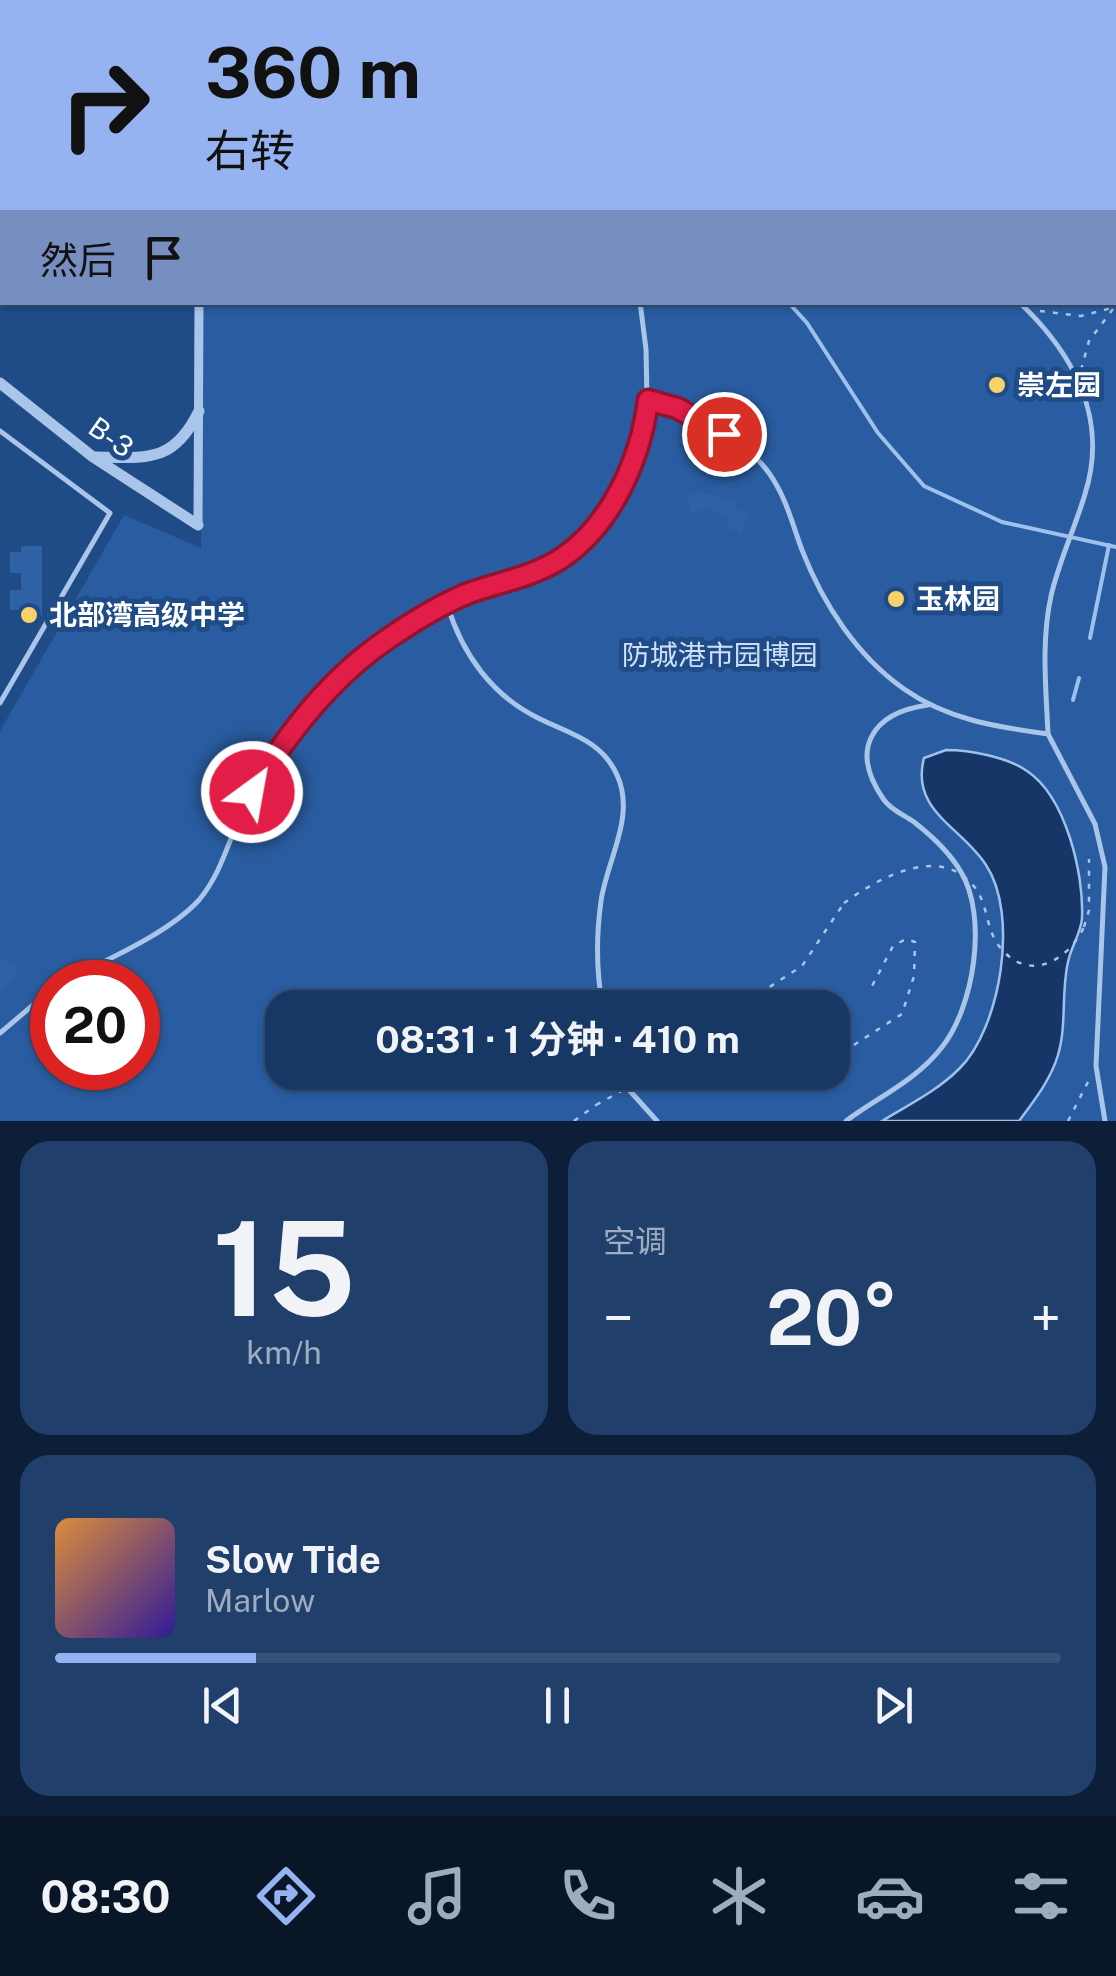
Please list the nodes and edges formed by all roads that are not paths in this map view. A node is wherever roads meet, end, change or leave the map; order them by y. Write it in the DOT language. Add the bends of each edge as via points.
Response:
graph roads {
  1 [pos="199,305"];
  2 [pos="640,305"];
  3 [pos="1022,305"];
  4 [pos="0,383"];
  5 [pos="648,400"];
  6 [pos="199,411"];
  7 [pos="0,444"];
  8 [pos="93,457"];
  9 [pos="198,525"];
  10 [pos="447,604"];
  11 [pos="0,704"];
  12 [pos="931,705"];
  13 [pos="1048,734"];
  14 [pos="103,960"];
  15 [pos="600,990"];
  16 [pos="30,1007"];
  17 [pos="0,1032"];
  18 [pos="629,1090"];
  19 [pos="657,1121"];
  20 [pos="846,1121"];
  21 [pos="1104,1121"];
  1 -- 6 [label="street"];
  2 -- 5 [label="lane"];
  3 -- 13 [label="lane" via="1080,381 1094,451 1051,596"];
  4 -- 8 [label="street, B-3"];
  5 -- 10 [label="lane" via="629,471 590,534 544,568"];
  5 -- 12 [label="lane" via="698,418 747,449 784,497 844,629 881,670"];
  6 -- 8 [label="street" via="169,451 146,458"];
  6 -- 9 [label="street"];
  7 -- 11 [label="lane" via="0,432 110,513"];
  8 -- 9 [label="street, B-3"];
  10 -- 14 [label="lane" via="386,640 306,713 252,792 199,900"];
  10 -- 15 [label="lane" via="464,648 496,689 537,718 584,737 619,779 622,827 606,874 598,933"];
  12 -- 13 [label="lane" via="978,723"];
  12 -- 20 [label="lane" via="903,709 878,724 867,746 869,777 887,805 942,847 962,874 973,904 971,978 944,1046"];
  13 -- 21 [label="lane" via="1095,824 1105,867 1096,1066"];
  16 -- 17 [label="lane"];
  18 -- 19 [label="lane"];
}
